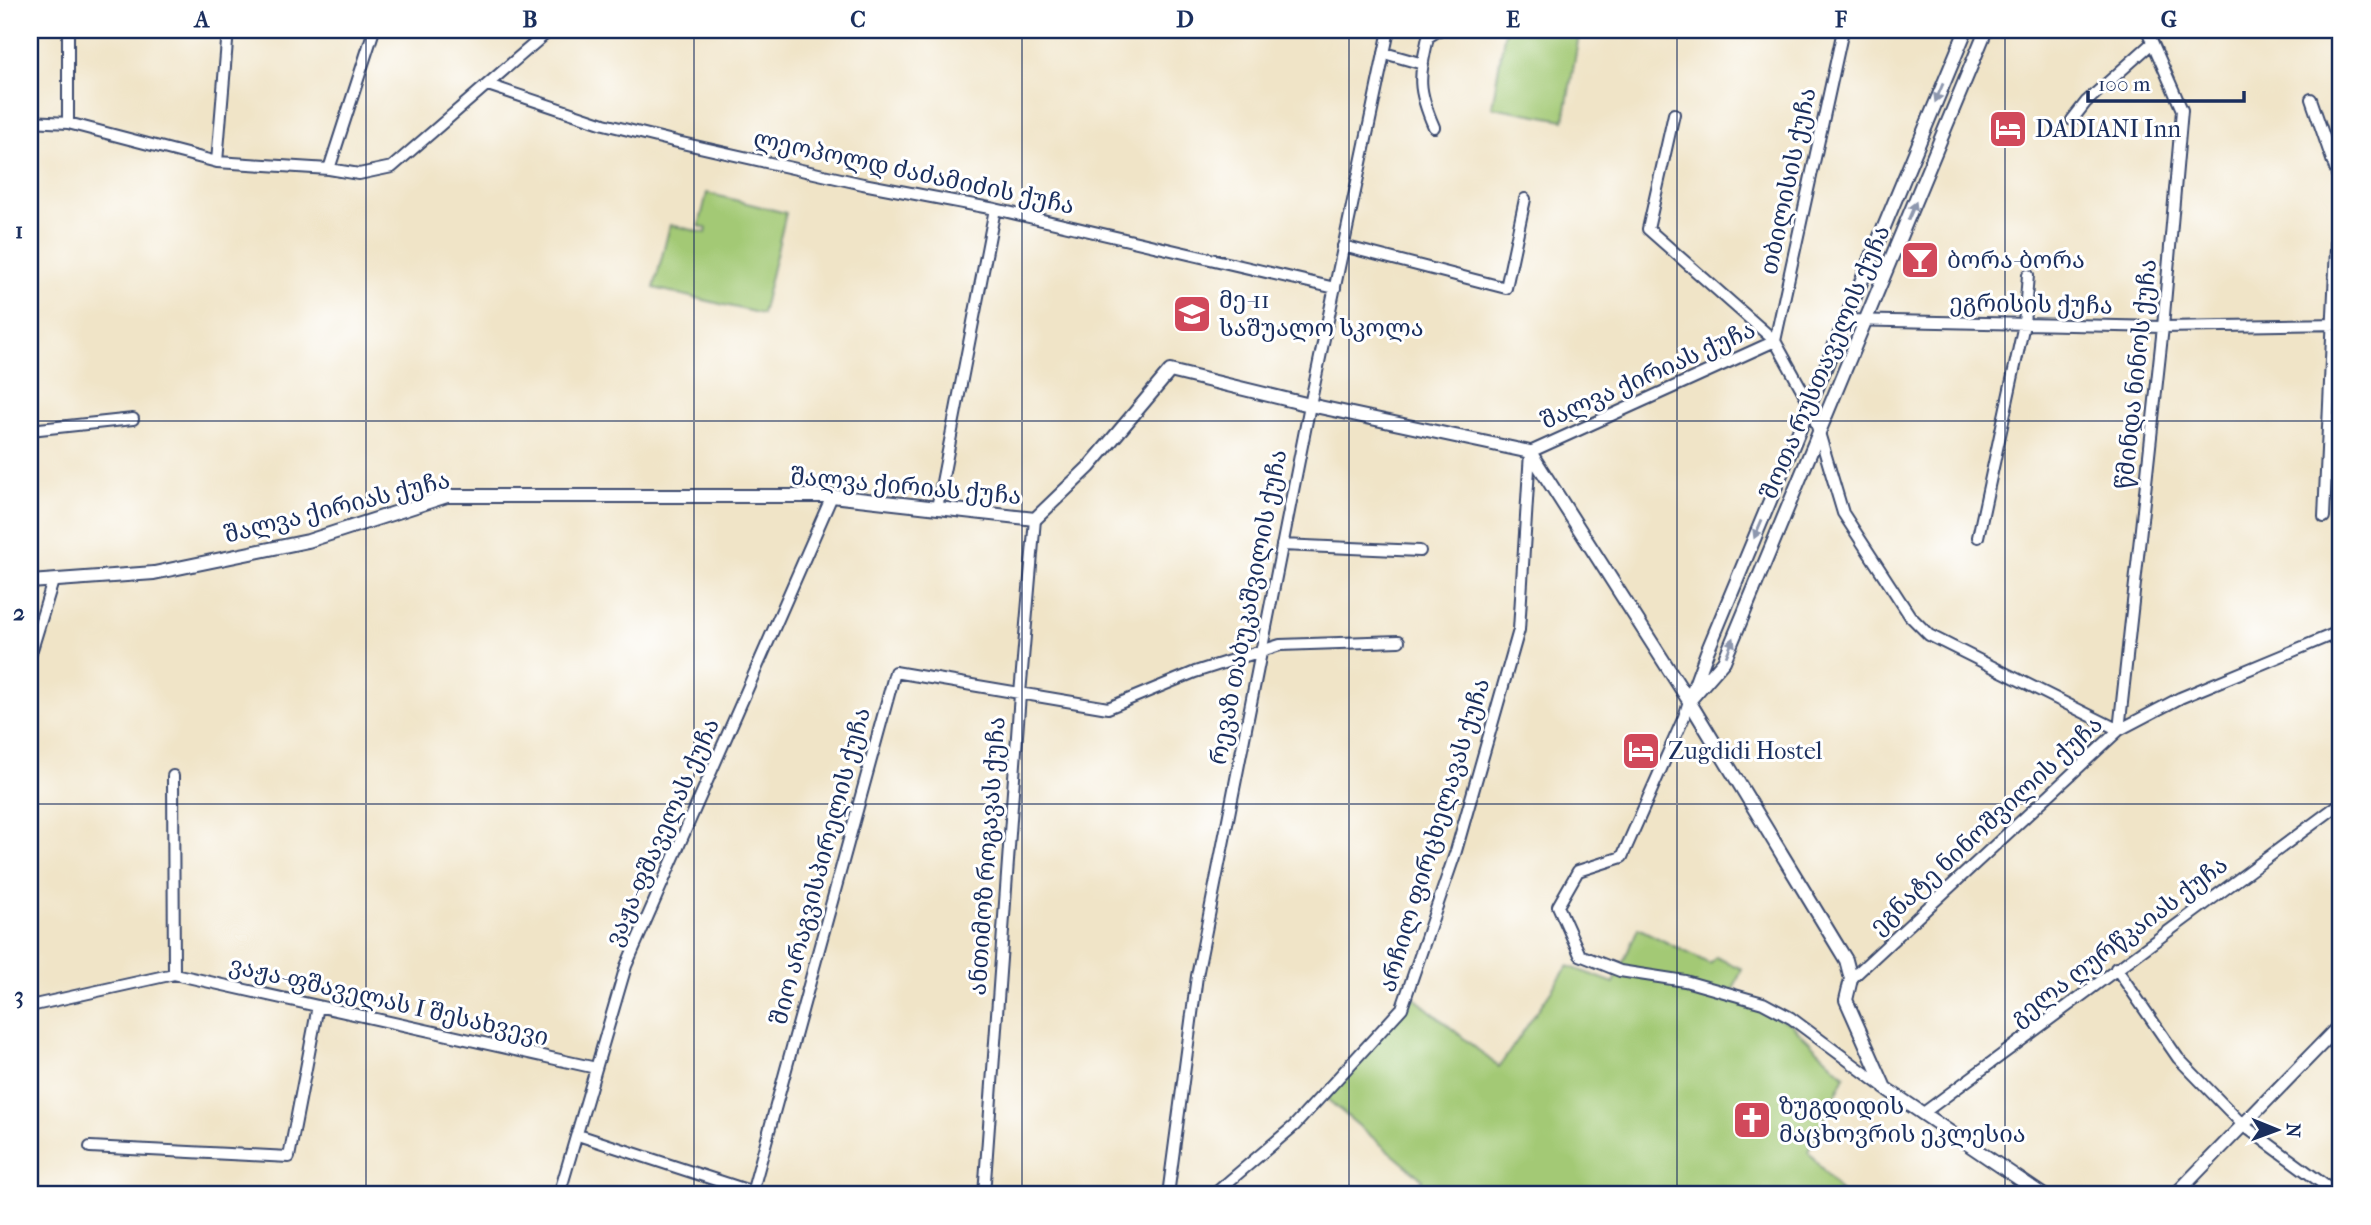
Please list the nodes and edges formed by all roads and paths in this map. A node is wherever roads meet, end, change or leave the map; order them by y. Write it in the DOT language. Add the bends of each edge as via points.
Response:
graph roads {
  1 [pos="68,30"];
  2 [pos="228,30"];
  3 [pos="374,30"];
  4 [pos="550,30"];
  5 [pos="1389,30"];
  6 [pos="1439,30"];
  7 [pos="1843,30"];
  8 [pos="1966,30"];
  9 [pos="1986,30"];
  10 [pos="2147,30"];
  11 [pos="2152,43"];
  12 [pos="1384,53"];
  13 [pos="1423,64"];
  14 [pos="488,85"];
  15 [pos="2311,99"];
  16 [pos="1674,114"];
  17 [pos="2073,120"];
  18 [pos="30,121"];
  19 [pos="68,123"];
  20 [pos="1434,127"];
  21 [pos="217,162"];
  22 [pos="329,169"];
  23 [pos="2340,194"];
  24 [pos="1525,199"];
  25 [pos="995,209"];
  26 [pos="1343,246"];
  27 [pos="2028,275"];
  28 [pos="1335,288"];
  29 [pos="1846,320"];
  30 [pos="1865,322"];
  31 [pos="2024,324"];
  32 [pos="2337,324"];
  33 [pos="2163,327"];
  34 [pos="1775,341"];
  35 [pos="1310,405"];
  36 [pos="1811,406"];
  37 [pos="133,419"];
  38 [pos="30,430"];
  39 [pos="1818,431"];
  40 [pos="1530,452"];
  41 [pos="832,495"];
  42 [pos="937,508"];
  43 [pos="2325,517"];
  44 [pos="1035,519"];
  45 [pos="1978,537"];
  46 [pos="1282,545"];
  47 [pos="1420,551"];
  48 [pos="30,582"];
  49 [pos="53,582"];
  50 [pos="2341,631"];
  51 [pos="1399,641"];
  52 [pos="1261,650"];
  53 [pos="30,656"];
  54 [pos="1020,694"];
  55 [pos="1689,701"];
  56 [pos="2119,730"];
  57 [pos="173,776"];
  58 [pos="2341,803"];
  59 [pos="2116,968"];
  60 [pos="174,974"];
  61 [pos="1851,979"];
  62 [pos="30,1006"];
  63 [pos="318,1006"];
  64 [pos="2341,1024"];
  65 [pos="596,1068"];
  66 [pos="1885,1088"];
  67 [pos="1922,1114"];
  68 [pos="2243,1125"];
  69 [pos="578,1135"];
  70 [pos="90,1147"];
  71 [pos="757,1194"];
  72 [pos="559,1195"];
  73 [pos="984,1195"];
  74 [pos="1168,1195"];
  75 [pos="1213,1195"];
  76 [pos="2043,1195"];
  77 [pos="2175,1195"];
  78 [pos="2338,1195"];
  1 -- 19 [label="street"];
  2 -- 21 [label="street"];
  3 -- 22 [label="street"];
  4 -- 14 [label="street"];
  5 -- 12 [label="street, რევაზ თაბუკაშვილის ქუჩა"];
  6 -- 13 [label="street" via="1428,37"];
  7 -- 34 [label="street, თბილისის ქუჩა"];
  8 -- 29 [label="street, შოთა რუსთაველის ქუჩა, one-way"];
  30 -- 9 [label="street, შოთა რუსთაველის ქუჩა, one-way"];
  10 -- 11 [label="street, წმინდა ნინოს ქუჩა"];
  11 -- 17 [label="street"];
  11 -- 33 [label="street, წმინდა ნინოს ქუჩა" via="2182,110"];
  12 -- 13 [label="street"];
  12 -- 26 [label="street, რევაზ თაბუკაშვილის ქუჩა"];
  13 -- 20 [label="street" via="1420,88"];
  14 -- 22 [label="street" via="392,167 359,174"];
  14 -- 25 [label="street, ლეოპოლდ ძაძამიძის ქუჩა" via="662,139"];
  15 -- 23 [label="street"];
  16 -- 34 [label="street" via="1648,229"];
  18 -- 19 [label="street"];
  19 -- 21 [label="street"];
  21 -- 22 [label="street"];
  23 -- 32 [label="street"];
  24 -- 26 [label="street" via="1506,288"];
  25 -- 28 [label="street, ლეოპოლდ ძაძამიძის ქუჩა"];
  25 -- 42 [label="street"];
  26 -- 28 [label="street, რევაზ თაბუკაშვილის ქუჩა"];
  27 -- 31 [label="street"];
  28 -- 35 [label="street, რევაზ თაბუკაშვილის ქუჩა"];
  29 -- 30 [label="street, ეგრისის ქუჩა"];
  29 -- 36 [label="street, შოთა რუსთაველის ქუჩა"];
  30 -- 31 [label="street, ეგრისის ქუჩა"];
  30 -- 39 [label="street, შოთა რუსთაველის ქუჩა"];
  31 -- 33 [label="street, ეგრისის ქუჩა"];
  31 -- 45 [label="street"];
  32 -- 33 [label="street, ეგრისის ქუჩა"];
  32 -- 43 [label="street"];
  33 -- 56 [label="street, წმინდა ნინოს ქუჩა"];
  34 -- 36 [label="street"];
  34 -- 40 [label="street, შალვა ქირიას ქუჩა"];
  35 -- 40 [label="street, შალვა ქირიას ქუჩა"];
  35 -- 44 [label="street, შალვა ქირიას ქუჩა" via="1170,371 1088,467"];
  35 -- 46 [label="street, რევაზ თაბუკაშვილის ქუჩა"];
  36 -- 39 [label="street"];
  36 -- 55 [label="street, შოთა რუსთაველის ქუჩა, one-way"];
  37 -- 38 [label="street"];
  55 -- 39 [label="street, შოთა რუსთაველის ქუჩა, one-way" via="1724,661"];
  39 -- 56 [label="street" via="1843,513 1876,567 1929,635"];
  40 -- 55 [label="street"];
  40 -- 75 [label="street, არჩილ ფირცხელავას ქუჩა" via="1519,631 1456,851 1402,1008 1294,1126"];
  41 -- 42 [label="street, შალვა ქირიას ქუჩა"];
  41 -- 49 [label="street, შალვა ქირიას ქუჩა" via="447,496 308,541 154,573"];
  41 -- 65 [label="street, ვაჟა-ფშაველას ქუჩა" via="626,966"];
  42 -- 44 [label="street, შალვა ქირიას ქუჩა"];
  44 -- 54 [label="street, ანთიმოზ როგავას ქუჩა"];
  46 -- 47 [label="street"];
  46 -- 52 [label="street, რევაზ თაბუკაშვილის ქუჩა"];
  48 -- 49 [label="street, შალვა ქირიას ქუჩა"];
  49 -- 53 [label="street"];
  50 -- 56 [label="street, ეგნატე ნინოშვილის ქუჩა" via="2180,698"];
  51 -- 52 [label="street" via="1280,645"];
  52 -- 54 [label="street" via="1108,708"];
  52 -- 74 [label="street, რევაზ თაბუკაშვილის ქუჩა" via="1197,976"];
  54 -- 71 [label="street, შიო არაგვისპირელის ქუჩა" via="895,672"];
  54 -- 73 [label="street, ანთიმოზ როგავას ქუჩა"];
  55 -- 61 [label="street" via="1835,942"];
  55 -- 66 [label="street, შოთა რუსთაველის ქუჩა" via="1622,856 1578,871 1558,906 1580,955 1620,971 1685,981 1763,1003 1791,1018"];
  56 -- 61 [label="street, ეგნატე ნინოშვილის ქუჩა"];
  57 -- 60 [label="street"];
  58 -- 59 [label="street, გელა ღურწკაიას ქუჩა"];
  59 -- 67 [label="street, გელა ღურწკაიას ქუჩა"];
  59 -- 68 [label="street" via="2178,1058"];
  60 -- 62 [label="street, ვაჟა-ფშაველას I შესახვევი"];
  60 -- 63 [label="street, ვაჟა-ფშაველას I შესახვევი"];
  61 -- 66 [label="street" via="1846,1000"];
  63 -- 65 [label="street, ვაჟა-ფშაველას I შესახვევი"];
  63 -- 70 [label="street" via="289,1157"];
  64 -- 68 [label="street"];
  65 -- 69 [label="street, ვაჟა-ფშაველას ქუჩა"];
  66 -- 67 [label="street"];
  67 -- 76 [label="street"];
  68 -- 77 [label="street"];
  68 -- 78 [label="street"];
  69 -- 71 [label="street"];
  69 -- 72 [label="street, ვაჟა-ფშაველას ქუჩა"];
}
